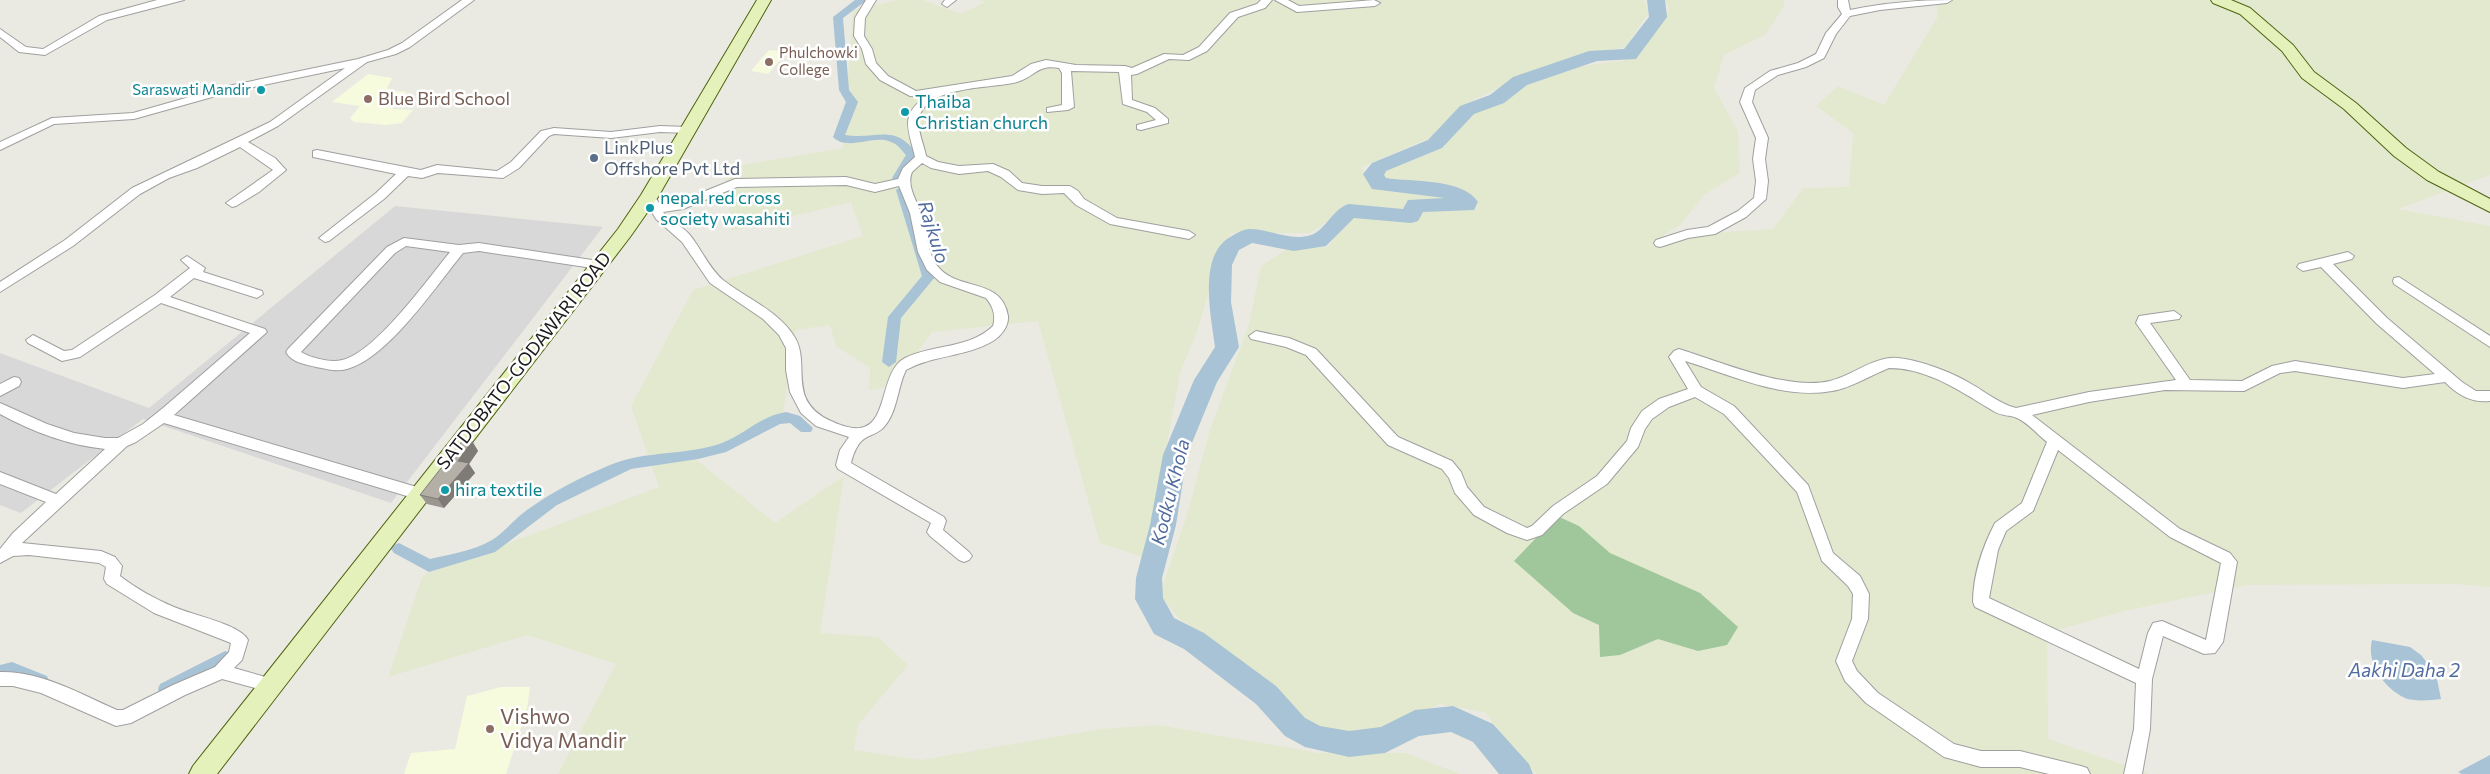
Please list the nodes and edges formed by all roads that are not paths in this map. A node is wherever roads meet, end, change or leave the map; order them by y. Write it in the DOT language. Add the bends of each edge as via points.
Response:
graph roads {
  1 [pos="179,0"];
  2 [pos="469,0"];
  3 [pos="764,0"];
  4 [pos="871,0"];
  5 [pos="1267,0"];
  6 [pos="1280,0"];
  7 [pos="1843,0"];
  8 [pos="1947,0"];
  9 [pos="2218,0"];
  10 [pos="1375,3"];
  11 [pos="1847,14"];
  12 [pos="0,32"];
  13 [pos="363,60"];
  14 [pos="1063,65"];
  15 [pos="1125,69"];
  16 [pos="934,93"];
  17 [pos="1051,110"];
  18 [pos="1141,127"];
  19 [pos="688,130"];
  20 [pos="240,142"];
  21 [pos="0,146"];
  22 [pos="318,154"];
  23 [pos="921,158"];
  24 [pos="405,172"];
  25 [pos="904,181"];
  26 [pos="652,202"];
  27 [pos="232,203"];
  28 [pos="2488,203"];
  29 [pos="1189,235"];
  30 [pos="325,238"];
  31 [pos="1660,243"];
  32 [pos="459,249"];
  33 [pos="2348,256"];
  34 [pos="187,260"];
  35 [pos="2323,261"];
  36 [pos="599,265"];
  37 [pos="2303,267"];
  38 [pos="193,274"];
  39 [pos="2399,281"];
  40 [pos="0,288"];
  41 [pos="257,294"];
  42 [pos="160,298"];
  43 [pos="2174,316"];
  44 [pos="1256,336"];
  45 [pos="33,340"];
  46 [pos="2490,342"];
  47 [pos="2448,377"];
  48 [pos="14,382"];
  49 [pos="2187,386"];
  50 [pos="0,391"];
  51 [pos="1696,391"];
  52 [pos="2490,396"];
  53 [pos="0,408"];
  54 [pos="2020,413"];
  55 [pos="162,417"];
  56 [pos="855,433"];
  57 [pos="2055,440"];
  58 [pos="121,443"];
  59 [pos="0,478"];
  60 [pos="420,494"];
  61 [pos="58,501"];
  62 [pos="5,554"];
  63 [pos="964,556"];
  64 [pos="221,672"];
  65 [pos="0,679"];
  66 [pos="2144,679"];
  67 [pos="270,685"];
  68 [pos="202,774"];
  69 [pos="2081,774"];
  70 [pos="2133,774"];
  1 -- 12 [label="street" via="103,18 45,52 23,50"];
  2 -- 13 [label="street" via="392,52"];
  3 -- 19 [label="street, SATDOBATO-GODAWARI ROAD"];
  4 -- 16 [label="street" via="860,18 859,36 871,64 884,78 914,94"];
  5 -- 15 [label="street" via="1261,6 1234,15 1203,49 1185,58 1168,56 1133,72"];
  6 -- 10 [label="street" via="1297,9"];
  7 -- 11 [label="street"];
  8 -- 11 [label="street"];
  9 -- 28 [label="street" via="2245,11 2288,48 2308,75 2350,106 2400,152 2433,176"];
  11 -- 31 [label="street" via="1830,32 1820,56 1774,73 1750,88 1746,102 1762,138 1758,160 1762,181 1760,199 1742,214 1711,231 1687,234"];
  13 -- 20 [label="street" via="274,124"];
  13 -- 21 [label="street" via="228,89 134,116 52,121"];
  14 -- 15 [label="street"];
  14 -- 16 [label="street" via="1040,64 1015,79"];
  14 -- 17 [label="street" via="1067,72 1068,106"];
  15 -- 18 [label="street" via="1126,102 1151,110 1164,121"];
  16 -- 23 [label="street" via="914,113 912,123"];
  19 -- 24 [label="street" via="660,129 611,135 554,130 545,133 515,165 498,174 437,169 422,174"];
  19 -- 26 [label="street, SATDOBATO-GODAWARI ROAD"];
  20 -- 27 [label="street" via="280,170"];
  20 -- 40 [label="street" via="136,191 69,243"];
  22 -- 24 [label="street"];
  23 -- 25 [label="street" via="906,172"];
  23 -- 29 [label="street" via="959,170 989,167 1005,174 1018,186 1066,189 1094,211 1114,221"];
  24 -- 30 [label="street" via="380,196"];
  25 -- 26 [label="street" via="875,188 846,181 735,182 679,206 667,208"];
  25 -- 56 [label="street" via="917,216 921,240 936,273 956,285 981,290 992,296 999,304 1002,321 997,331 974,345 935,352 900,367 879,425 864,433"];
  26 -- 36 [label="street, SATDOBATO-GODAWARI ROAD"];
  26 -- 56 [label="street" via="664,221 680,232 703,260 712,277 770,316 791,342 793,371 801,402 813,419 831,428"];
  32 -- 32 [label="street" via="404,242 391,250 293,352 298,358 330,365 347,364 361,356 382,340"];
  32 -- 36 [label="street" via="479,247"];
  33 -- 35 [label="street"];
  34 -- 38 [label="street" via="199,268"];
  35 -- 37 [label="street"];
  35 -- 47 [label="street" via="2382,321"];
  36 -- 60 [label="street, SATDOBATO-GODAWARI ROAD"];
  38 -- 41 [label="street"];
  38 -- 42 [label="street"];
  39 -- 46 [label="street"];
  42 -- 45 [label="street" via="75,354 62,356"];
  42 -- 55 [label="street" via="260,332"];
  43 -- 49 [label="street" via="2144,319 2143,323"];
  44 -- 51 [label="street" via="1311,352 1393,441 1447,465 1456,476 1460,489 1479,511 1527,534 1536,531 1558,510 1602,480 1633,443 1647,415 1664,403"];
  47 -- 49 [label="street" via="2403,383 2295,366 2277,368 2244,386"];
  47 -- 52 [label="street" via="2469,394"];
  48 -- 50 [label="street"];
  49 -- 54 [label="street" via="2165,385 2089,397"];
  51 -- 54 [label="street" via="1676,355 1779,385 1817,388 1833,386 1888,363 1899,363 1943,376 2002,410"];
  51 -- 69 [label="street" via="1729,410 1804,488 1827,557 1854,582 1861,594 1860,619 1844,662 1851,676 1872,698 1950,751 1981,759 2020,759"];
  53 -- 58 [label="street" via="20,419 88,442"];
  54 -- 57 [label="street"];
  55 -- 58 [label="street"];
  55 -- 60 [label="street"];
  56 -- 63 [label="street" via="857,438 847,450 843,465 939,521 935,532"];
  57 -- 66 [label="street" via="2028,507 2000,527 1990,550 1982,602"];
  57 -- 66 [label="street" via="2175,533 2225,557 2229,562 2215,642 2209,648 2204,647 2159,628"];
  58 -- 61 [label="street"];
  59 -- 61 [label="street"];
  60 -- 67 [label="street, SATDOBATO-GODAWARI ROAD"];
  61 -- 62 [label="street" via="18,537"];
  62 -- 64 [label="street" via="29,549 110,560 114,566 112,579 127,591 189,620 231,633 240,640 236,654"];
  64 -- 65 [label="street" via="125,718 116,718 28,680"];
  64 -- 67 [label="street"];
  66 -- 70 [label="street" via="2142,729"];
  67 -- 68 [label="street, SATDOBATO-GODAWARI ROAD"];
}
